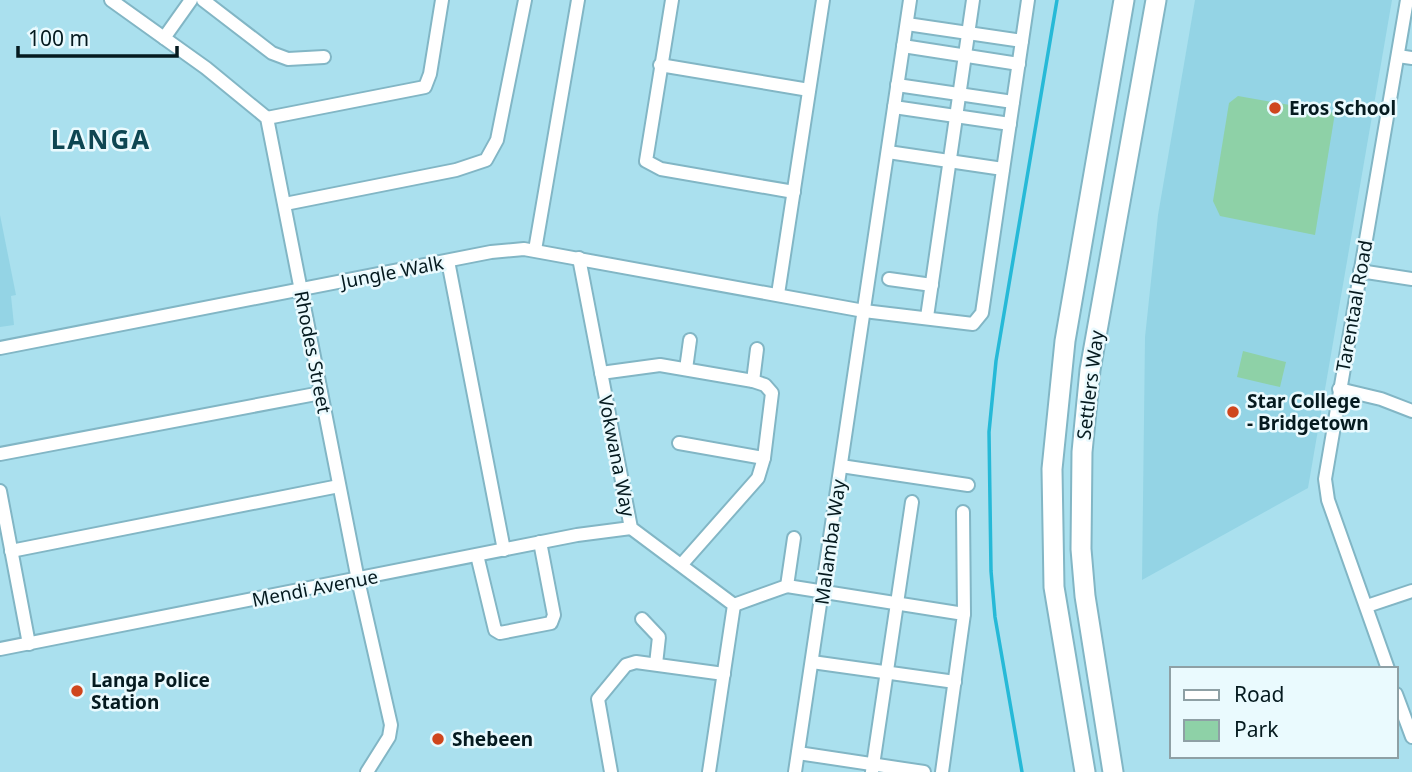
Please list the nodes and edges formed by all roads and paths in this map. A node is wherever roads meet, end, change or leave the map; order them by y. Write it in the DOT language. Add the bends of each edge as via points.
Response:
graph roads {
  1 [pos="111,0"];
  2 [pos="191,0"];
  3 [pos="203,0"];
  4 [pos="442,0"];
  5 [pos="525,0"];
  6 [pos="578,0"];
  7 [pos="672,0"];
  8 [pos="823,0"];
  9 [pos="910,0"];
  10 [pos="973,0"];
  11 [pos="1028,0"];
  12 [pos="1124,0"];
  13 [pos="1156,0"];
  14 [pos="1407,0"];
  15 [pos="907,24"];
  16 [pos="968,33"];
  17 [pos="164,38"];
  18 [pos="1022,41"];
  19 [pos="903,46"];
  20 [pos="965,56"];
  21 [pos="1398,56"];
  22 [pos="324,57"];
  23 [pos="1412,58"];
  24 [pos="1019,64"];
  25 [pos="660,65"];
  26 [pos="897,85"];
  27 [pos="808,90"];
  28 [pos="960,94"];
  29 [pos="1013,102"];
  30 [pos="894,107"];
  31 [pos="956,116"];
  32 [pos="267,118"];
  33 [pos="1010,124"];
  34 [pos="888,152"];
  35 [pos="950,161"];
  36 [pos="1003,169"];
  37 [pos="794,192"];
  38 [pos="285,204"];
  39 [pos="535,250"];
  40 [pos="579,258"];
  41 [pos="448,261"];
  42 [pos="1360,271"];
  43 [pos="889,279"];
  44 [pos="1412,279"];
  45 [pos="932,285"];
  46 [pos="301,290"];
  47 [pos="778,294"];
  48 [pos="864,312"];
  49 [pos="927,317"];
  50 [pos="690,340"];
  51 [pos="0,348"];
  52 [pos="757,349"];
  53 [pos="686,369"];
  54 [pos="601,373"];
  55 [pos="753,381"];
  56 [pos="1339,389"];
  57 [pos="321,393"];
  58 [pos="1412,398"];
  59 [pos="1406,408"];
  60 [pos="679,443"];
  61 [pos="0,454"];
  62 [pos="764,458"];
  63 [pos="841,466"];
  64 [pos="968,485"];
  65 [pos="339,486"];
  66 [pos="0,491"];
  67 [pos="912,502"];
  68 [pos="963,512"];
  69 [pos="631,528"];
  70 [pos="794,537"];
  71 [pos="540,542"];
  72 [pos="504,550"];
  73 [pos="11,551"];
  74 [pos="477,555"];
  75 [pos="682,564"];
  76 [pos="358,580"];
  77 [pos="787,586"];
  78 [pos="822,591"];
  79 [pos="1412,591"];
  80 [pos="897,604"];
  81 [pos="734,605"];
  82 [pos="1367,606"];
  83 [pos="964,614"];
  84 [pos="642,619"];
  85 [pos="29,644"];
  86 [pos="0,649"];
  87 [pos="812,662"];
  88 [pos="656,664"];
  89 [pos="1387,667"];
  90 [pos="887,673"];
  91 [pos="724,674"];
  92 [pos="955,682"];
  93 [pos="1398,699"];
  94 [pos="1412,737"];
  95 [pos="798,753"];
  96 [pos="843,766"];
  97 [pos="873,768"];
  98 [pos="367,772"];
  99 [pos="611,772"];
  100 [pos="709,772"];
  101 [pos="795,772"];
  102 [pos="924,772"];
  103 [pos="942,772"];
  104 [pos="1084,772"];
  105 [pos="1113,772"];
  1 -- 17 [label="street"];
  2 -- 17 [label="street"];
  3 -- 22 [label="street" via="272,53 296,59"];
  4 -- 32 [label="street" via="425,87"];
  5 -- 38 [label="street" via="496,140 486,160"];
  6 -- 39 [label="street"];
  7 -- 25 [label="street"];
  8 -- 27 [label="street"];
  9 -- 15 [label="street, Malamba Way"];
  10 -- 16 [label="street"];
  11 -- 18 [label="street"];
  12 -- 104 [label="highway, Settlers Way" via="1065,341 1052,469 1054,587"];
  13 -- 105 [label="highway, Settlers Way" via="1090,370 1082,452 1084,584"];
  14 -- 21 [label="street, Tarentaal Road"];
  15 -- 16 [label="street"];
  15 -- 19 [label="street, Malamba Way"];
  16 -- 18 [label="street"];
  16 -- 20 [label="street"];
  17 -- 32 [label="street"];
  18 -- 24 [label="street"];
  19 -- 20 [label="street"];
  19 -- 26 [label="street, Malamba Way"];
  20 -- 24 [label="street"];
  20 -- 28 [label="street"];
  21 -- 23 [label="street"];
  21 -- 42 [label="street, Tarentaal Road"];
  24 -- 29 [label="street"];
  25 -- 27 [label="street"];
  25 -- 37 [label="street" via="645,153 648,164"];
  26 -- 28 [label="street"];
  26 -- 30 [label="street, Malamba Way"];
  27 -- 37 [label="street"];
  28 -- 29 [label="street"];
  28 -- 31 [label="street"];
  29 -- 33 [label="street"];
  30 -- 31 [label="street"];
  30 -- 34 [label="street, Malamba Way"];
  31 -- 33 [label="street"];
  31 -- 35 [label="street"];
  32 -- 38 [label="street, Rhodes Street"];
  33 -- 36 [label="street"];
  34 -- 35 [label="street"];
  34 -- 48 [label="street, Malamba Way"];
  35 -- 36 [label="street"];
  35 -- 45 [label="street"];
  36 -- 49 [label="street, Jungle Walk" via="981,318 967,324"];
  37 -- 47 [label="street"];
  38 -- 46 [label="street, Rhodes Street"];
  39 -- 40 [label="street, Jungle Walk"];
  39 -- 41 [label="street, Jungle Walk"];
  40 -- 47 [label="street, Jungle Walk"];
  40 -- 54 [label="street, Vokwana Way"];
  41 -- 46 [label="street, Jungle Walk"];
  41 -- 72 [label="street"];
  42 -- 44 [label="street"];
  42 -- 56 [label="street, Tarentaal Road"];
  43 -- 45 [label="street"];
  45 -- 49 [label="street"];
  46 -- 51 [label="street, Jungle Walk"];
  46 -- 57 [label="street, Rhodes Street"];
  47 -- 48 [label="street, Jungle Walk"];
  48 -- 49 [label="street, Jungle Walk"];
  48 -- 63 [label="street, Malamba Way"];
  50 -- 53 [label="street"];
  52 -- 55 [label="street"];
  53 -- 54 [label="street" via="652,365"];
  53 -- 55 [label="street"];
  54 -- 69 [label="street, Vokwana Way"];
  55 -- 62 [label="street" via="772,393"];
  56 -- 59 [label="street"];
  56 -- 82 [label="street, Tarentaal Road" via="1326,491"];
  57 -- 61 [label="street"];
  57 -- 65 [label="street, Rhodes Street"];
  58 -- 59 [label="street"];
  60 -- 62 [label="street"];
  62 -- 75 [label="street" via="754,484"];
  63 -- 64 [label="street"];
  63 -- 78 [label="street, Malamba Way"];
  65 -- 73 [label="street"];
  65 -- 76 [label="street, Rhodes Street"];
  66 -- 73 [label="street"];
  67 -- 80 [label="street"];
  68 -- 83 [label="street"];
  69 -- 71 [label="street, Mendi Avenue"];
  69 -- 75 [label="street, Vokwana Way"];
  70 -- 77 [label="street"];
  71 -- 72 [label="street, Mendi Avenue"];
  71 -- 74 [label="street" via="554,615 551,623 542,626 495,630"];
  72 -- 74 [label="street, Mendi Avenue"];
  73 -- 85 [label="street"];
  74 -- 76 [label="street, Mendi Avenue"];
  75 -- 81 [label="street, Vokwana Way"];
  76 -- 85 [label="street, Mendi Avenue"];
  76 -- 98 [label="street, Rhodes Street" via="391,725 389,737"];
  77 -- 78 [label="street"];
  77 -- 81 [label="street"];
  78 -- 80 [label="street"];
  78 -- 87 [label="street, Malamba Way"];
  79 -- 82 [label="street"];
  80 -- 83 [label="street"];
  80 -- 90 [label="street"];
  81 -- 91 [label="street"];
  82 -- 89 [label="street, Tarentaal Road"];
  83 -- 92 [label="street"];
  84 -- 88 [label="street" via="659,637"];
  85 -- 86 [label="street, Mendi Avenue"];
  87 -- 90 [label="street"];
  87 -- 95 [label="street, Malamba Way"];
  88 -- 91 [label="street"];
  88 -- 99 [label="street" via="626,665 599,694"];
  90 -- 92 [label="street"];
  90 -- 97 [label="street"];
  91 -- 100 [label="street"];
  92 -- 103 [label="street"];
  93 -- 94 [label="street"];
  95 -- 96 [label="street"];
  95 -- 101 [label="street, Malamba Way"];
  96 -- 97 [label="street"];
  97 -- 102 [label="street"];
}
